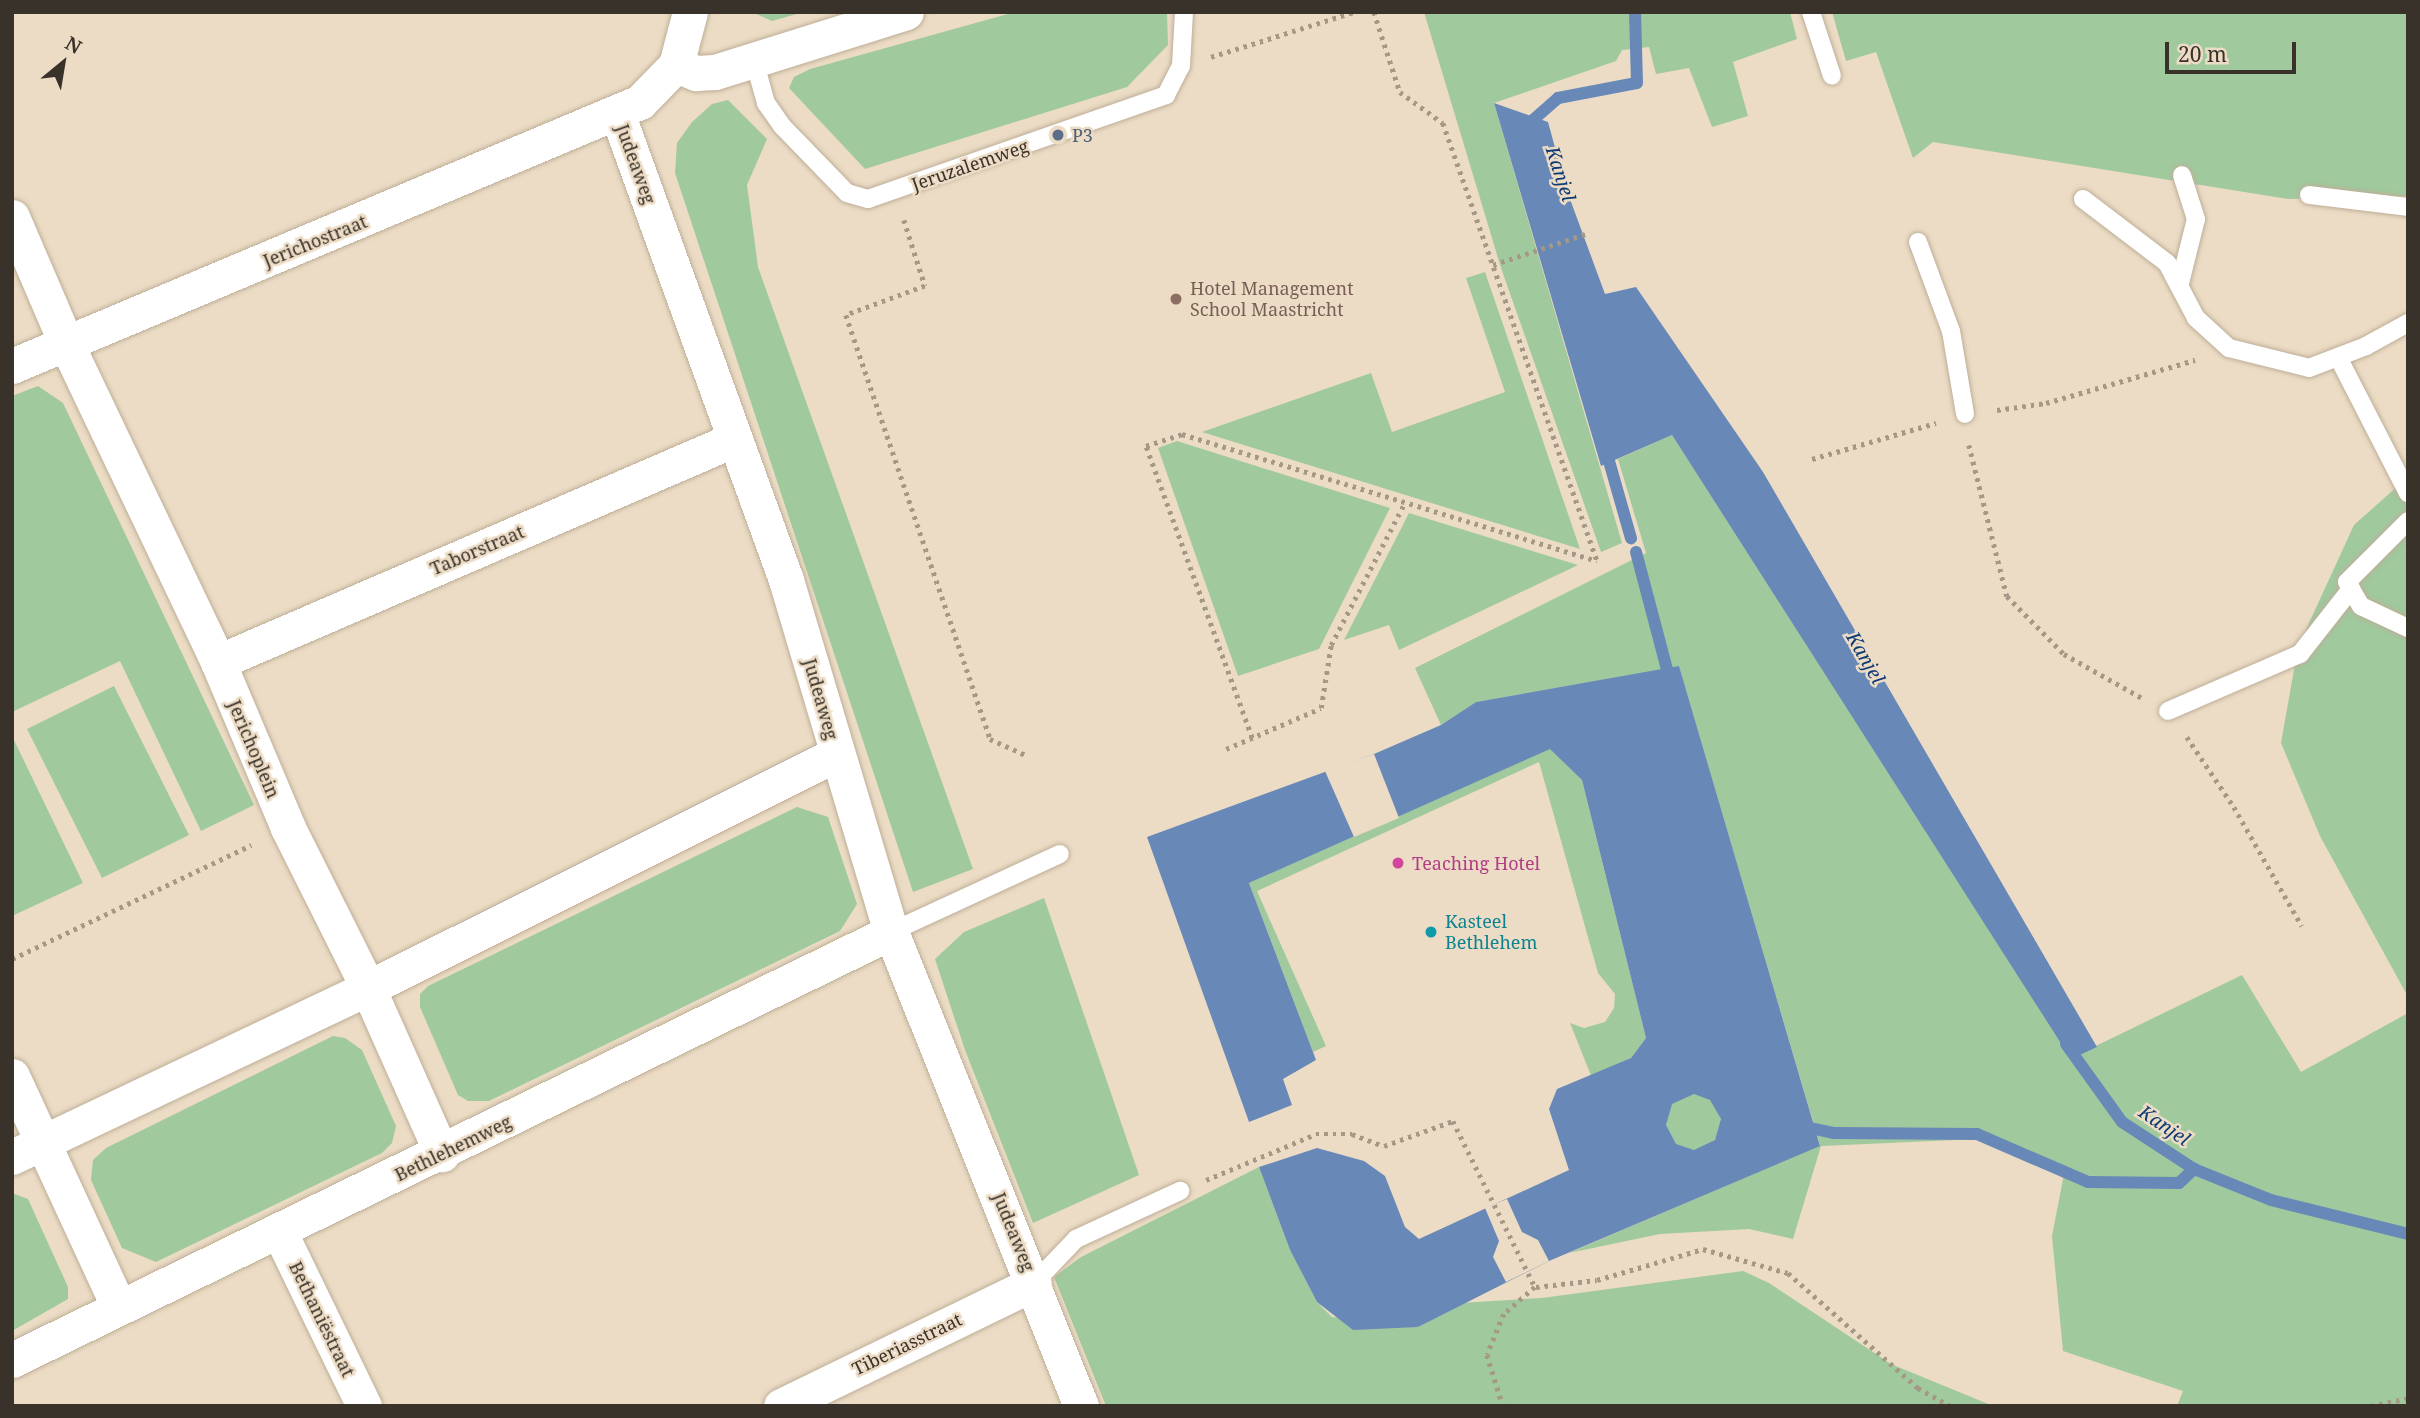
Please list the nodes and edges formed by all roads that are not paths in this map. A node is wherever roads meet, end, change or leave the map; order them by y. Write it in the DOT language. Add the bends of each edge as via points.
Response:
graph roads {
  1 [pos="690,12"];
  2 [pos="906,12"];
  3 [pos="1184,12"];
  4 [pos="1811,12"];
  5 [pos="754,60"];
  6 [pos="676,65"];
  7 [pos="1832,76"];
  8 [pos="617,113"];
  9 [pos="2182,175"];
  10 [pos="2309,195"];
  11 [pos="2083,199"];
  12 [pos="2408,207"];
  13 [pos="12,217"];
  14 [pos="1918,242"];
  15 [pos="2180,284"];
  16 [pos="2408,323"];
  17 [pos="66,343"];
  18 [pos="2338,357"];
  19 [pos="12,366"];
  20 [pos="1965,414"];
  21 [pos="735,439"];
  22 [pos="2408,493"];
  23 [pos="2408,521"];
  24 [pos="2351,589"];
  25 [pos="2408,628"];
  26 [pos="218,662"];
  27 [pos="2168,711"];
  28 [pos="837,754"];
  29 [pos="1060,854"];
  30 [pos="891,932"];
  31 [pos="368,988"];
  32 [pos="12,1076"];
  33 [pos="43,1143"];
  34 [pos="442,1154"];
  35 [pos="12,1157"];
  36 [pos="1180,1191"];
  37 [pos="280,1233"];
  38 [pos="1034,1283"];
  39 [pos="119,1308"];
  40 [pos="12,1360"];
  41 [pos="365,1406"];
  42 [pos="781,1406"];
  43 [pos="1081,1406"];
  1 -- 6 [label="street, Judeaweg"];
  2 -- 5 [label="street"];
  3 -- 5 [label="lane, Jeruzalemweg" via="1181,66 1174,86 1156,101 867,199 847,194 777,119 766,103"];
  4 -- 7 [label="lane"];
  5 -- 6 [label="street" via="696,73"];
  6 -- 8 [label="street, Judeaweg" via="660,86"];
  8 -- 17 [label="street, Jerichostraat"];
  8 -- 21 [label="street, Judeaweg"];
  9 -- 15 [label="lane" via="2196,219 2191,255"];
  10 -- 12 [label="lane"];
  11 -- 15 [label="lane" via="2167,263"];
  13 -- 17 [label="street, Jerichoplein"];
  14 -- 20 [label="lane" via="1951,331"];
  15 -- 18 [label="lane" via="2196,318 2229,348 2309,368"];
  16 -- 18 [label="lane"];
  17 -- 19 [label="street, Jerichostraat"];
  17 -- 26 [label="street, Jerichoplein"];
  18 -- 22 [label="lane"];
  21 -- 26 [label="street, Taborstraat"];
  21 -- 28 [label="street, Judeaweg" via="786,580"];
  23 -- 24 [label="lane" via="2347,582"];
  24 -- 25 [label="lane" via="2361,606"];
  24 -- 27 [label="lane" via="2300,654"];
  26 -- 31 [label="street, Jerichoplein" via="288,828"];
  28 -- 30 [label="street, Judeaweg"];
  28 -- 31 [label="street"];
  29 -- 30 [label="lane"];
  30 -- 34 [label="street, Bethlehemweg"];
  30 -- 38 [label="street, Judeaweg"];
  31 -- 33 [label="street"];
  31 -- 34 [label="street, Jerichoplein"];
  32 -- 33 [label="street"];
  33 -- 35 [label="street"];
  33 -- 39 [label="street"];
  34 -- 37 [label="street, Bethlehemweg"];
  36 -- 38 [label="lane" via="1076,1239"];
  37 -- 39 [label="street, Bethlehemweg"];
  37 -- 41 [label="street, Bethaniëstraat"];
  38 -- 42 [label="street, Tiberiasstraat"];
  38 -- 43 [label="street, Judeaweg"];
  39 -- 40 [label="street, Bethlehemweg"];
}
